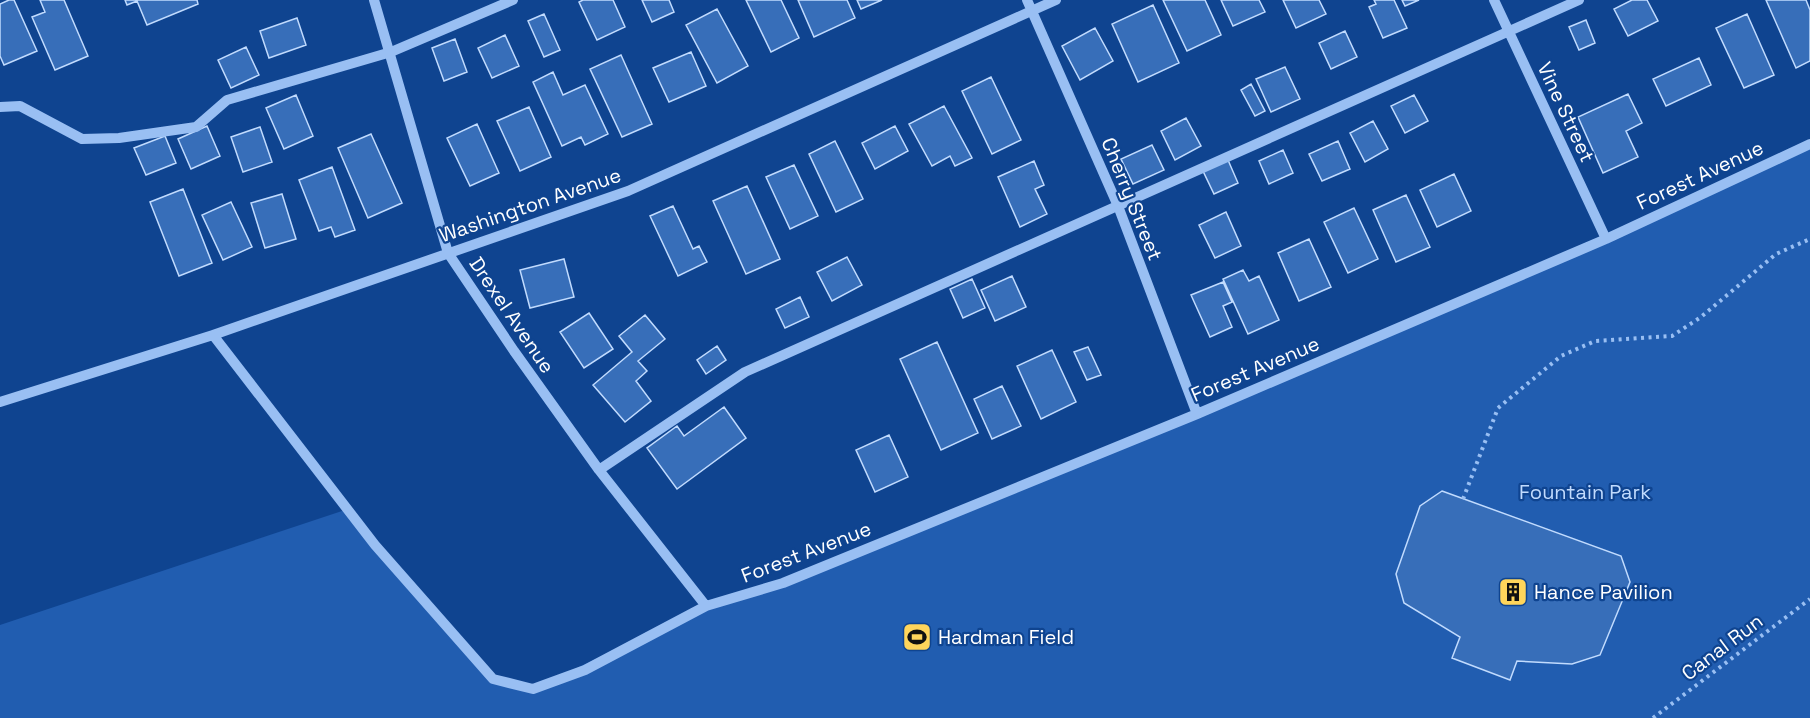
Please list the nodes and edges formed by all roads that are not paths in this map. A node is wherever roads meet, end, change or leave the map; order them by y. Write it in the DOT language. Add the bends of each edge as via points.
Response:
graph roads {
  1 [pos="374,0"];
  2 [pos="513,0"];
  3 [pos="1056,0"];
  4 [pos="1494,0"];
  5 [pos="1579,0"];
  6 [pos="1029,5"];
  7 [pos="1509,32"];
  8 [pos="391,52"];
  9 [pos="0,107"];
  10 [pos="1810,144"];
  11 [pos="1118,206"];
  12 [pos="1606,239"];
  13 [pos="448,253"];
  14 [pos="213,335"];
  15 [pos="0,402"];
  16 [pos="1197,414"];
  17 [pos="599,470"];
  18 [pos="706,606"];
  1 -- 8 [label="street, Drexel Avenue"];
  2 -- 8 [label="street"];
  3 -- 6 [label="street, Washington Avenue"];
  4 -- 7 [label="street, Vine Street"];
  5 -- 7 [label="street"];
  6 -- 11 [label="street, Cherry Street"];
  6 -- 13 [label="street, Washington Avenue" via="628,191"];
  7 -- 11 [label="street"];
  7 -- 12 [label="street, Vine Street"];
  8 -- 9 [label="street" via="227,100 196,127 119,138 82,140 20,106"];
  8 -- 13 [label="street, Drexel Avenue"];
  10 -- 12 [label="street, Forest Avenue"];
  11 -- 16 [label="street, Cherry Street"];
  11 -- 17 [label="street" via="745,372"];
  12 -- 16 [label="street, Forest Avenue"];
  13 -- 14 [label="street, Washington Avenue"];
  13 -- 17 [label="street, Drexel Avenue"];
  14 -- 15 [label="street, Washington Avenue"];
  14 -- 18 [label="street, Forest Avenue" via="375,545 494,679 533,689 585,670"];
  16 -- 18 [label="street, Forest Avenue" via="783,583"];
  17 -- 18 [label="street, Drexel Avenue"];
}
